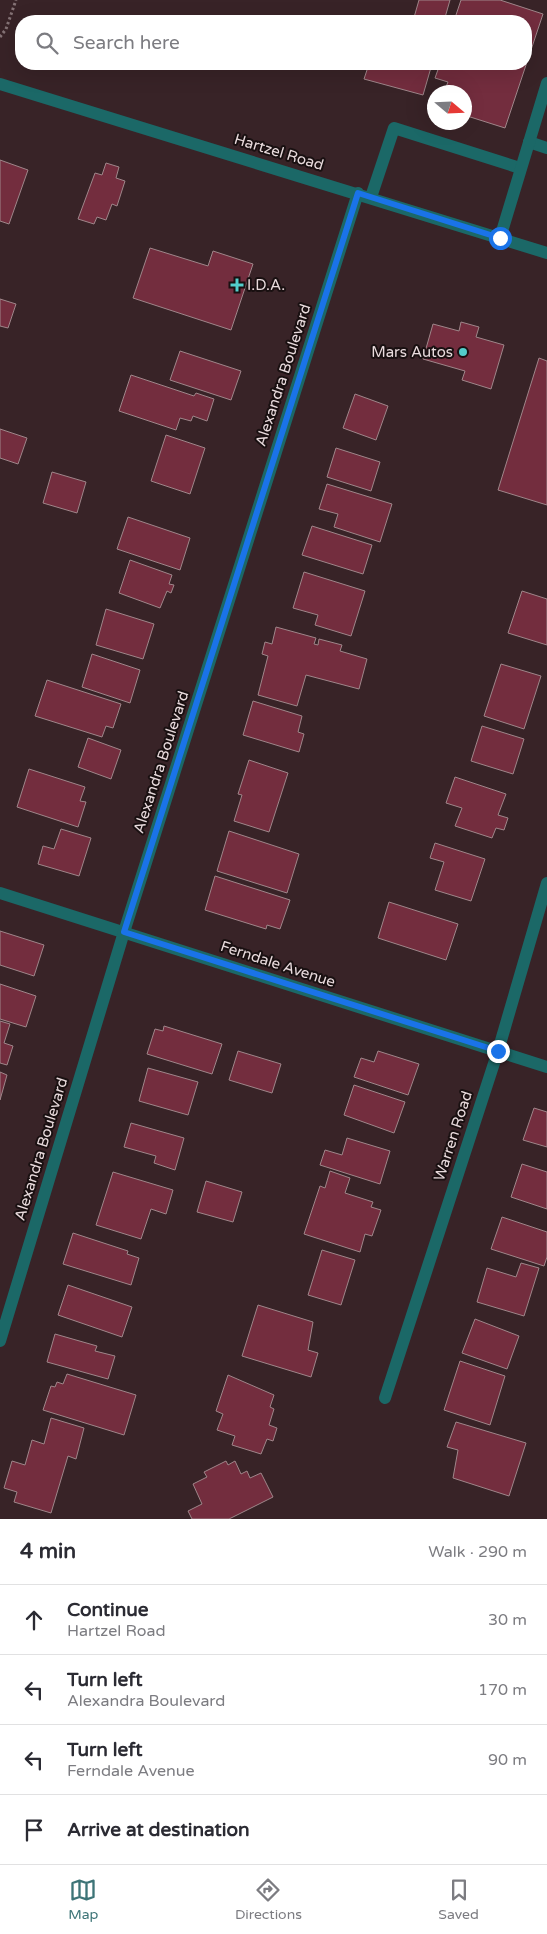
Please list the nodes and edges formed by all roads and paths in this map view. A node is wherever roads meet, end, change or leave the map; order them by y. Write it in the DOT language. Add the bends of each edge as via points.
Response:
graph roads {
  1 [pos="16,0"];
  2 [pos="0,37"];
  3 [pos="547,83"];
  4 [pos="0,84"];
  5 [pos="529,142"];
  6 [pos="547,148"];
  7 [pos="520,168"];
  8 [pos="364,195"];
  9 [pos="500,238"];
  10 [pos="547,253"];
  11 [pos="547,883"];
  12 [pos="0,893"];
  13 [pos="124,932"];
  14 [pos="498,1051"];
  15 [pos="547,1066"];
  16 [pos="0,1341"];
  17 [pos="384,1398"];
  1 -- 2 [label="path"];
  3 -- 5 [label="street"];
  4 -- 8 [label="street, Hartzel Road"];
  5 -- 6 [label="street"];
  5 -- 7 [label="street"];
  7 -- 8 [label="street, Alexandra Boulevard" via="394,128"];
  7 -- 9 [label="street"];
  8 -- 9 [label="street, Hartzel Road"];
  8 -- 13 [label="street, Alexandra Boulevard"];
  9 -- 10 [label="street, Hartzel Road"];
  11 -- 14 [label="street, Warren Road"];
  12 -- 13 [label="street, Ferndale Avenue"];
  13 -- 14 [label="street, Ferndale Avenue"];
  13 -- 16 [label="street, Alexandra Boulevard"];
  14 -- 15 [label="street, Ferndale Avenue"];
  14 -- 17 [label="street, Warren Road"];
}
